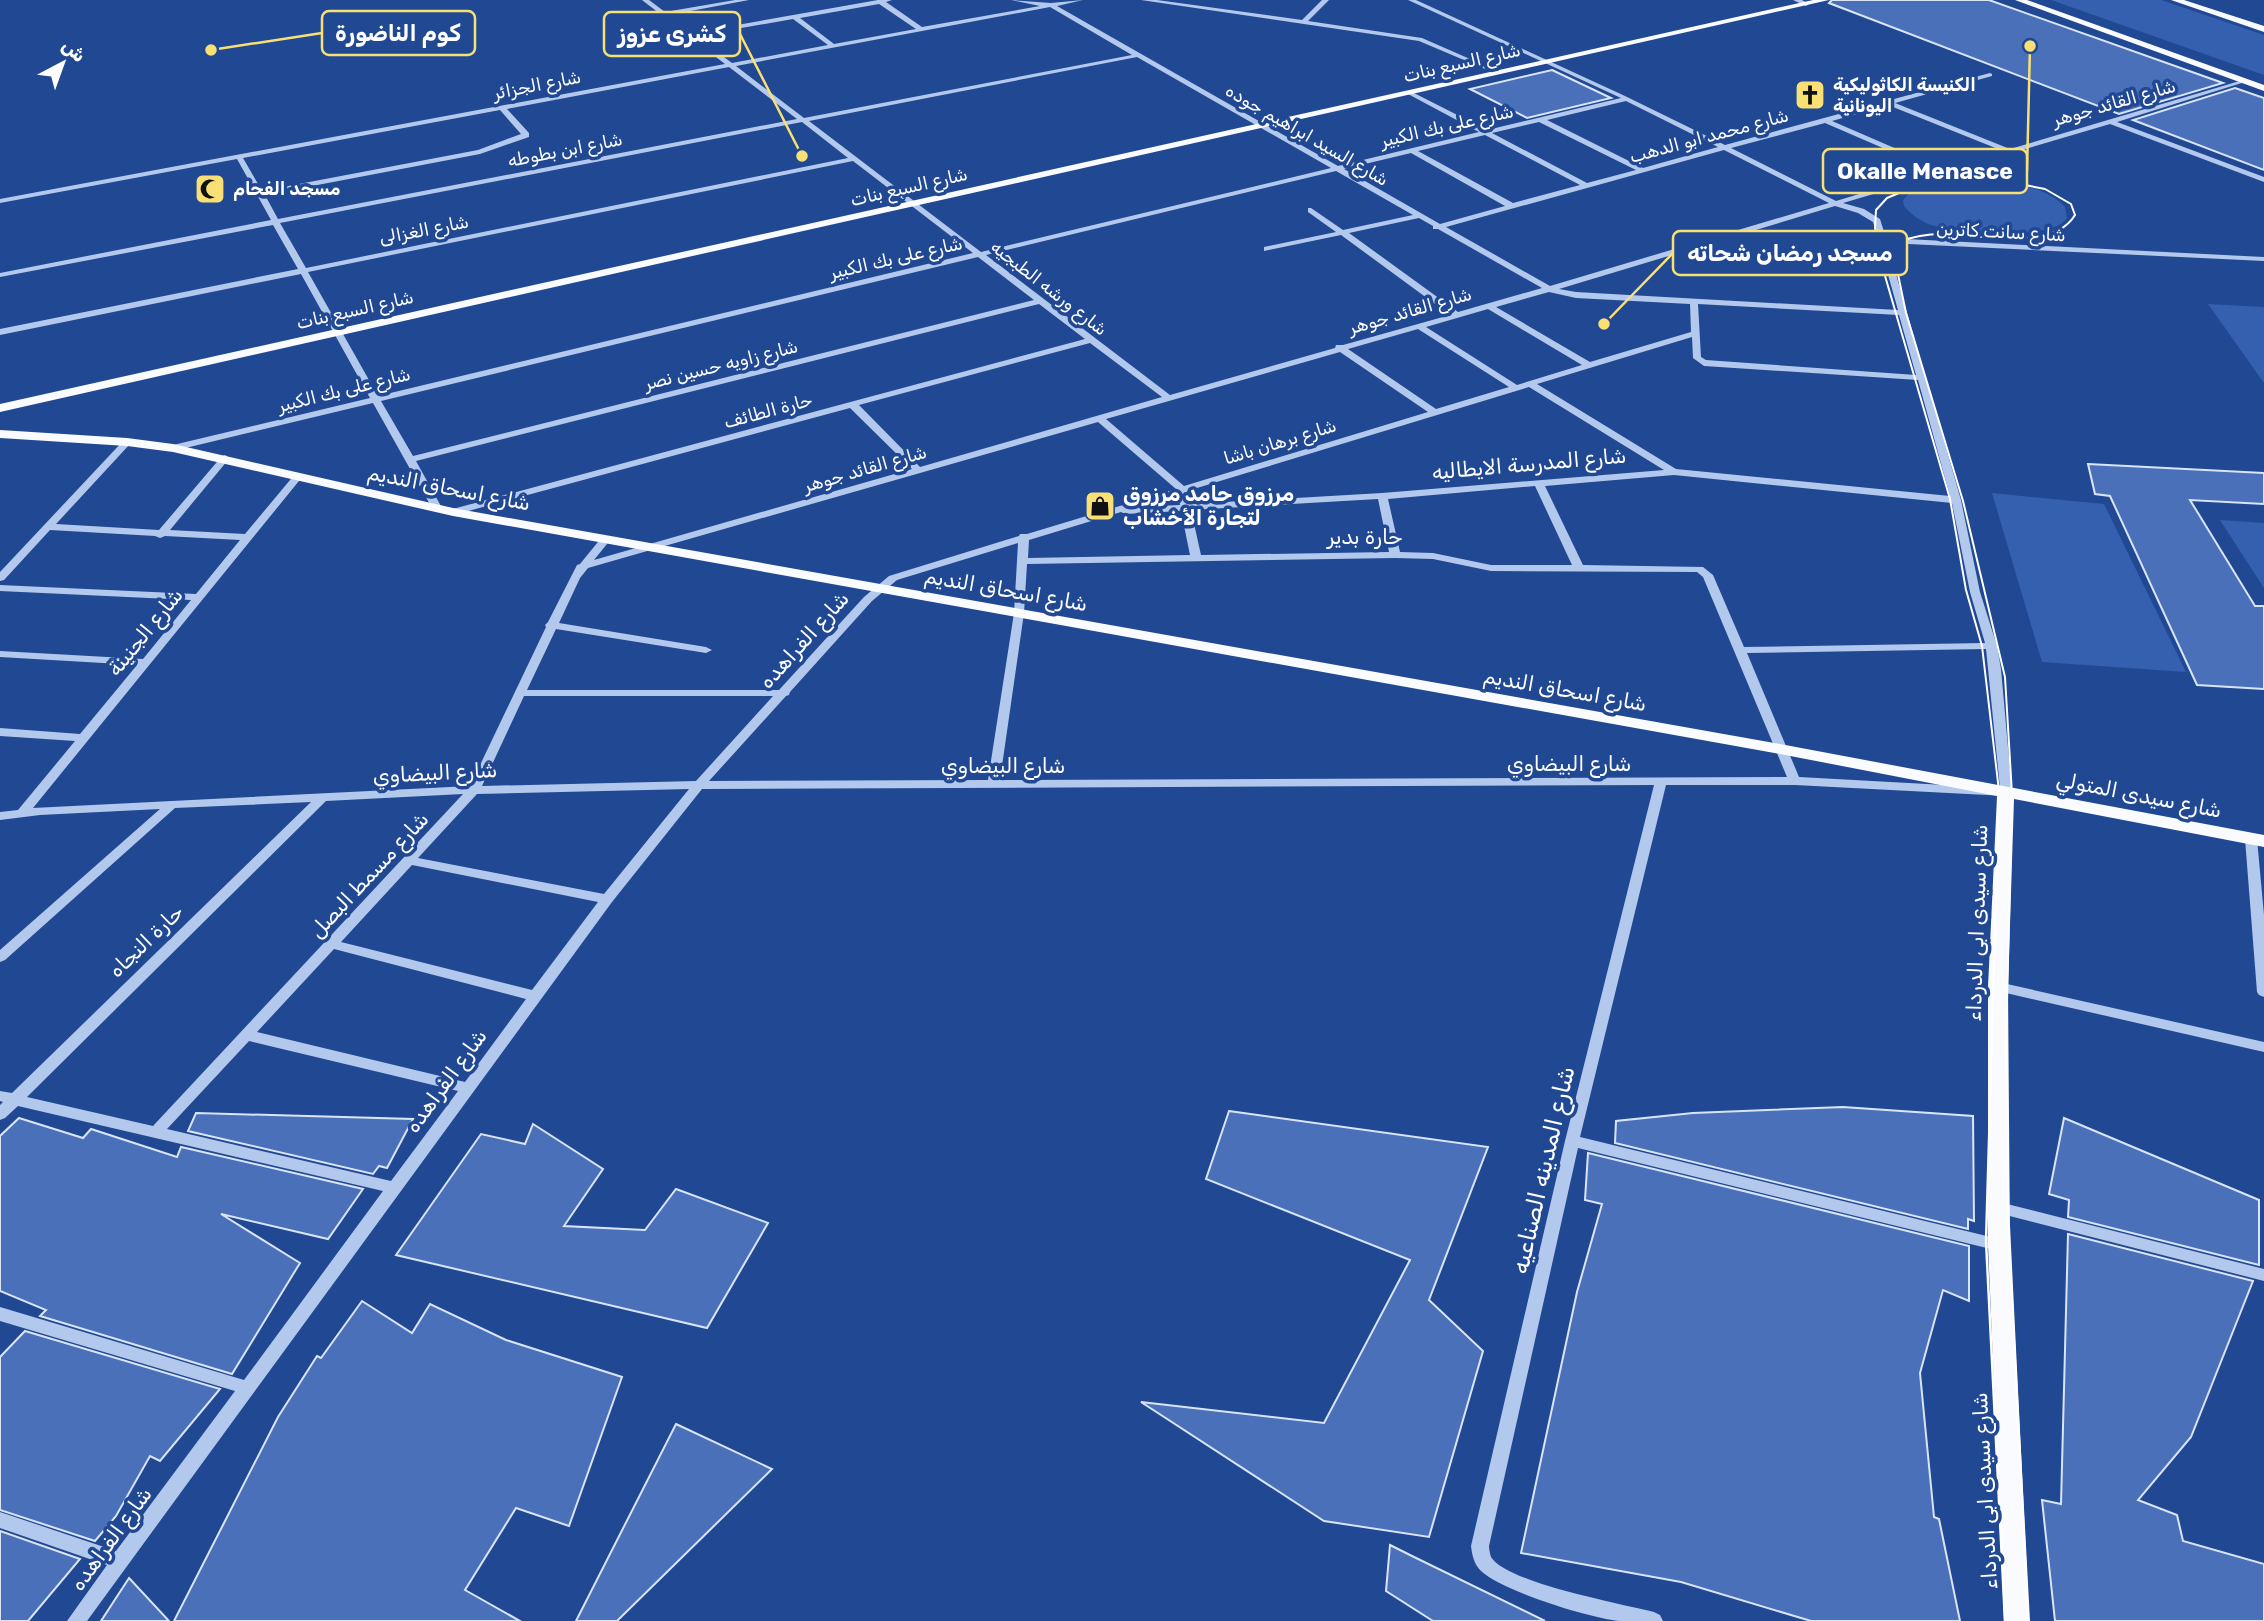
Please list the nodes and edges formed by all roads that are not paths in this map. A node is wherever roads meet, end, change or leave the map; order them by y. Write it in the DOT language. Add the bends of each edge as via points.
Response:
graph roads {
  1 [pos="645,0"];
  2 [pos="746,0"];
  3 [pos="889,0"];
  4 [pos="1014,0"];
  5 [pos="1080,0"];
  6 [pos="1144,0"];
  7 [pos="1326,0"];
  8 [pos="1411,0"];
  9 [pos="1825,0"];
  10 [pos="2019,0"];
  11 [pos="2175,0"];
  12 [pos="881,2"];
  13 [pos="1801,2"];
  14 [pos="1050,5"];
  15 [pos="664,14"];
  16 [pos="794,17"];
  17 [pos="1304,22"];
  18 [pos="2264,29"];
  19 [pos="922,30"];
  20 [pos="691,35"];
  21 [pos="833,46"];
  22 [pos="1136,56"];
  23 [pos="1546,62"];
  24 [pos="730,65"];
  25 [pos="1499,73"];
  26 [pos="1990,75"];
  27 [pos="2245,81"];
  28 [pos="2264,88"];
  29 [pos="1410,93"];
  30 [pos="1627,99"];
  31 [pos="1889,103"];
  32 [pos="502,108"];
  33 [pos="801,120"];
  34 [pos="1540,120"];
  35 [pos="1825,120"];
  36 [pos="2109,121"];
  37 [pos="1260,126"];
  38 [pos="1486,133"];
  39 [pos="1723,148"];
  40 [pos="1412,151"];
  41 [pos="2008,151"];
  42 [pos="239,157"];
  43 [pos="854,159"];
  44 [pos="1334,169"];
  45 [pos="1642,170"];
  46 [pos="1942,171"];
  47 [pos="2264,180"];
  48 [pos="1585,185"];
  49 [pos="260,194"];
  50 [pos="0,201"];
  51 [pos="913,204"];
  52 [pos="1837,204"];
  53 [pos="1512,206"];
  54 [pos="1311,210"];
  55 [pos="1417,216"];
  56 [pos="275,223"];
  57 [pos="1436,226"];
  58 [pos="1343,233"];
  59 [pos="1737,234"];
  60 [pos="1882,241"];
  61 [pos="1267,249"];
  62 [pos="980,255"];
  63 [pos="2264,259"];
  64 [pos="303,271"];
  65 [pos="0,275"];
  66 [pos="1549,289"];
  67 [pos="1040,301"];
  68 [pos="1694,302"];
  69 [pos="1489,306"];
  70 [pos="1901,313"];
  71 [pos="1456,315"];
  72 [pos="1419,326"];
  73 [pos="0,332"];
  74 [pos="338,332"];
  75 [pos="1696,333"];
  76 [pos="1091,340"];
  77 [pos="1339,347"];
  78 [pos="1588,365"];
  79 [pos="1921,377"];
  80 [pos="1530,383"];
  81 [pos="1515,387"];
  82 [pos="1167,397"];
  83 [pos="374,398"];
  84 [pos="852,404"];
  85 [pos="0,408"];
  86 [pos="1434,412"];
  87 [pos="1098,417"];
  88 [pos="0,434"];
  89 [pos="127,442"];
  90 [pos="173,448"];
  91 [pos="225,458"];
  92 [pos="410,460"];
  93 [pos="918,470"];
  94 [pos="1674,472"];
  95 [pos="298,476"];
  96 [pos="1538,482"];
  97 [pos="1182,489"];
  98 [pos="1382,496"];
  99 [pos="1956,500"];
  100 [pos="1186,507"];
  101 [pos="437,508"];
  102 [pos="453,512"];
  103 [pos="1104,512"];
  104 [pos="47,527"];
  105 [pos="160,535"];
  106 [pos="1024,536"];
  107 [pos="245,537"];
  108 [pos="606,539"];
  109 [pos="649,547"];
  110 [pos="1395,555"];
  111 [pos="1196,558"];
  112 [pos="1023,561"];
  113 [pos="582,566"];
  114 [pos="1579,568"];
  115 [pos="0,578"];
  116 [pos="0,588"];
  117 [pos="878,590"];
  118 [pos="197,597"];
  119 [pos="1019,613"];
  120 [pos="550,625"];
  121 [pos="1991,646"];
  122 [pos="706,650"];
  123 [pos="1740,650"];
  124 [pos="0,654"];
  125 [pos="145,662"];
  126 [pos="521,693"];
  127 [pos="785,693"];
  128 [pos="0,732"];
  129 [pos="84,738"];
  130 [pos="1780,749"];
  131 [pos="1795,781"];
  132 [pos="1661,782"];
  133 [pos="699,785"];
  134 [pos="993,785"];
  135 [pos="474,790"];
  136 [pos="2006,792"];
  137 [pos="322,798"];
  138 [pos="170,807"];
  139 [pos="23,812"];
  140 [pos="0,816"];
  141 [pos="2257,840"];
  142 [pos="409,860"];
  143 [pos="607,899"];
  144 [pos="331,944"];
  145 [pos="0,957"];
  146 [pos="1998,987"];
  147 [pos="2264,992"];
  148 [pos="535,996"];
  149 [pos="246,1035"];
  150 [pos="2264,1047"];
  151 [pos="468,1088"];
  152 [pos="7,1098"];
  153 [pos="0,1114"];
  154 [pos="156,1132"];
  155 [pos="1572,1141"];
  156 [pos="394,1188"];
  157 [pos="1999,1208"];
  158 [pos="1998,1245"];
  159 [pos="2264,1275"];
  160 [pos="0,1314"];
  161 [pos="248,1388"];
  162 [pos="0,1520"];
  163 [pos="120,1561"];
  164 [pos="76,1621"];
  165 [pos="1654,1621"];
  166 [pos="2017,1621"];
  1 -- 15 [label="street, شارع ورشه الطبجيه"];
  2 -- 15 [label="street"];
  3 -- 12 [label="street"];
  4 -- 14 [label="street"];
  5 -- 14 [label="street, شارع الجزائر"];
  6 -- 17 [label="street"];
  7 -- 17 [label="street"];
  8 -- 23 [label="street"];
  9 -- 13 [label="main road, شارع السبع بنات"];
  10 -- 27 [label="main road"];
  11 -- 18 [label="main road"];
  12 -- 16 [label="street"];
  12 -- 19 [label="street"];
  13 -- 23 [label="main road, شارع السبع بنات"];
  14 -- 19 [label="street, شارع الجزائر"];
  14 -- 22 [label="street, شارع السيد ابراهيم جوده"];
  15 -- 20 [label="street, شارع ورشه الطبجيه"];
  16 -- 20 [label="street"];
  16 -- 21 [label="street"];
  17 -- 25 [label="street" via="1423,40"];
  19 -- 21 [label="street, شارع الجزائر"];
  20 -- 24 [label="street, شارع ورشه الطبجيه"];
  21 -- 24 [label="street, شارع الجزائر"];
  22 -- 33 [label="street, شارع ابن بطوطه"];
  22 -- 37 [label="street, شارع السيد ابراهيم جوده"];
  23 -- 25 [label="main road, شارع السبع بنات"];
  23 -- 30 [label="street"];
  24 -- 32 [label="street, شارع الجزائر"];
  24 -- 33 [label="street, شارع ورشه الطبجيه"];
  25 -- 29 [label="main road, شارع السبع بنات"];
  26 -- 31 [label="street, شارع محمد ابو الدهب"];
  27 -- 28 [label="main road"];
  27 -- 36 [label="street, شارع القائد جوهر"];
  29 -- 37 [label="main road, شارع السبع بنات"];
  29 -- 38 [label="street"];
  30 -- 34 [label="street, شارع على بك الكبير"];
  30 -- 39 [label="street"];
  31 -- 35 [label="street, شارع محمد ابو الدهب"];
  31 -- 41 [label="street"];
  32 -- 42 [label="street, شارع الجزائر"];
  32 -- 49 [label="street" via="526,135 480,152"];
  33 -- 43 [label="street, شارع ورشه الطبجيه"];
  33 -- 56 [label="street, شارع ابن بطوطه"];
  34 -- 38 [label="street, شارع على بك الكبير"];
  34 -- 45 [label="street"];
  35 -- 39 [label="street, شارع محمد ابو الدهب"];
  35 -- 46 [label="street"];
  36 -- 41 [label="street, شارع القائد جوهر"];
  36 -- 47 [label="street"];
  37 -- 44 [label="street, شارع السيد ابراهيم جوده"];
  37 -- 51 [label="main road, شارع السبع بنات"];
  38 -- 40 [label="street, شارع على بك الكبير"];
  38 -- 48 [label="street"];
  39 -- 45 [label="street, شارع محمد ابو الدهب"];
  39 -- 52 [label="street"];
  40 -- 44 [label="street, شارع على بك الكبير"];
  40 -- 53 [label="street"];
  41 -- 46 [label="street, شارع القائد جوهر"];
  42 -- 49 [label="street"];
  42 -- 50 [label="street, شارع الجزائر"];
  43 -- 51 [label="street, شارع ورشه الطبجيه"];
  43 -- 64 [label="street, شارع الغزالى"];
  44 -- 55 [label="street, شارع السيد ابراهيم جوده"];
  44 -- 62 [label="street, شارع على بك الكبير"];
  45 -- 48 [label="street, شارع محمد ابو الدهب"];
  46 -- 52 [label="street, شارع القائد جوهر"];
  48 -- 53 [label="street, شارع محمد ابو الدهب"];
  49 -- 56 [label="street"];
  51 -- 62 [label="street, شارع ورشه الطبجيه"];
  51 -- 74 [label="main road, شارع السبع بنات"];
  52 -- 59 [label="street, شارع القائد جوهر"];
  52 -- 60 [label="street, شارع سيدى ابى الدرداء" via="1877,221"];
  53 -- 57 [label="street, شارع محمد ابو الدهب"];
  54 -- 58 [label="street"];
  55 -- 57 [label="street, شارع السيد ابراهيم جوده"];
  55 -- 58 [label="street"];
  56 -- 64 [label="street"];
  56 -- 65 [label="street, شارع ابن بطوطه"];
  57 -- 66 [label="street, شارع السيد ابراهيم جوده"];
  58 -- 61 [label="street"];
  58 -- 71 [label="street"];
  59 -- 60 [label="street, شارع سانت كاترين"];
  59 -- 66 [label="street, شارع القائد جوهر"];
  60 -- 63 [label="street, شارع سانت كاترين"];
  60 -- 70 [label="street, شارع سيدى ابى الدرداء"];
  62 -- 67 [label="street, شارع ورشه الطبجيه"];
  62 -- 83 [label="street, شارع على بك الكبير"];
  64 -- 73 [label="street, شارع الغزالى"];
  64 -- 74 [label="street"];
  66 -- 68 [label="street" via="1576,295"];
  66 -- 69 [label="street, شارع القائد جوهر"];
  67 -- 76 [label="street, شارع ورشه الطبجيه"];
  67 -- 92 [label="street, شارع زاويه حسين نصر"];
  68 -- 70 [label="street"];
  68 -- 75 [label="street"];
  69 -- 71 [label="street, شارع القائد جوهر"];
  69 -- 78 [label="street"];
  70 -- 79 [label="street, شارع سيدى ابى الدرداء"];
  71 -- 72 [label="street, شارع القائد جوهر"];
  72 -- 77 [label="street, شارع القائد جوهر"];
  72 -- 81 [label="street"];
  74 -- 83 [label="street"];
  74 -- 85 [label="main road, شارع السبع بنات"];
  75 -- 78 [label="street, شارع برهان باشا"];
  75 -- 79 [label="street" via="1697,358 1704,363"];
  76 -- 82 [label="street, شارع ورشه الطبجيه"];
  76 -- 84 [label="street, حارة الطائف"];
  77 -- 82 [label="street, شارع القائد جوهر"];
  77 -- 86 [label="street"];
  78 -- 80 [label="street, شارع برهان باشا"];
  79 -- 99 [label="street, شارع سيدى ابى الدرداء"];
  80 -- 81 [label="street, شارع برهان باشا"];
  80 -- 94 [label="street"];
  81 -- 86 [label="street, شارع برهان باشا"];
  82 -- 87 [label="street, شارع القائد جوهر"];
  83 -- 90 [label="street, شارع على بك الكبير"];
  83 -- 92 [label="street"];
  84 -- 93 [label="street"];
  84 -- 102 [label="street, حارة الطائف"];
  86 -- 97 [label="street, شارع برهان باشا"];
  87 -- 93 [label="street, شارع القائد جوهر"];
  87 -- 97 [label="street"];
  88 -- 89 [label="main road, شارع اسحاق النديم"];
  89 -- 90 [label="main road, شارع اسحاق النديم"];
  89 -- 104 [label="street"];
  90 -- 91 [label="main road, شارع اسحاق النديم"];
  91 -- 95 [label="main road, شارع اسحاق النديم"];
  91 -- 105 [label="street"];
  92 -- 101 [label="street"];
  93 -- 109 [label="street, شارع القائد جوهر"];
  94 -- 96 [label="street, شارع المدرسة الايطاليه"];
  94 -- 99 [label="street, شارع المدرسة الايطاليه"];
  95 -- 101 [label="main road, شارع اسحاق النديم"];
  95 -- 107 [label="street, شارع الجنينة"];
  96 -- 98 [label="street, شارع المدرسة الايطاليه"];
  96 -- 114 [label="street"];
  97 -- 100 [label="street"];
  97 -- 103 [label="street, شارع برهان باشا"];
  98 -- 100 [label="street, شارع المدرسة الايطاليه"];
  98 -- 110 [label="street"];
  99 -- 121 [label="street, شارع سيدى ابى الدرداء"];
  100 -- 103 [label="street, شارع المدرسة الايطاليه"];
  100 -- 111 [label="street"];
  101 -- 102 [label="main road, شارع اسحاق النديم"];
  102 -- 108 [label="main road, شارع اسحاق النديم"];
  103 -- 106 [label="street, شارع برهان باشا"];
  104 -- 105 [label="street"];
  104 -- 115 [label="street"];
  105 -- 107 [label="street"];
  106 -- 112 [label="street"];
  106 -- 117 [label="street, شارع برهان باشا" via="906,572"];
  107 -- 118 [label="street, شارع الجنينة"];
  108 -- 109 [label="main road, شارع اسحاق النديم"];
  108 -- 113 [label="street, شارع مسمط البصل"];
  109 -- 113 [label="street, شارع القائد جوهر"];
  109 -- 117 [label="main road, شارع اسحاق النديم"];
  110 -- 111 [label="street, حارة بدير"];
  110 -- 114 [label="street, حارة بدير" via="1433,556 1491,568"];
  111 -- 112 [label="street, حارة بدير"];
  112 -- 119 [label="street"];
  113 -- 120 [label="street, شارع مسمط البصل"];
  114 -- 123 [label="street, حارة بدير" via="1692,568 1705,572"];
  116 -- 118 [label="street"];
  117 -- 119 [label="main road, شارع اسحاق النديم"];
  117 -- 127 [label="street, شارع الفراهده"];
  118 -- 125 [label="street, شارع الجنينة"];
  119 -- 130 [label="main road, شارع اسحاق النديم"];
  119 -- 134 [label="street"];
  120 -- 122 [label="street"];
  120 -- 126 [label="street, شارع مسمط البصل"];
  121 -- 123 [label="street"];
  121 -- 136 [label="street, شارع سيدى ابى الدرداء"];
  123 -- 130 [label="street"];
  124 -- 125 [label="street"];
  125 -- 129 [label="street, شارع الجنينة"];
  126 -- 127 [label="street"];
  126 -- 135 [label="street, شارع مسمط البصل"];
  127 -- 133 [label="street, شارع الفراهده"];
  128 -- 129 [label="street"];
  129 -- 139 [label="street, شارع الجنينة"];
  130 -- 131 [label="street"];
  130 -- 136 [label="main road, شارع اسحاق النديم"];
  131 -- 132 [label="street, شارع البيضاوي"];
  131 -- 136 [label="street, شارع البيضاوي"];
  132 -- 134 [label="street, شارع البيضاوي"];
  132 -- 155 [label="street, شارع المدينه الصناعيه"];
  133 -- 134 [label="street, شارع البيضاوي"];
  133 -- 135 [label="street, شارع البيضاوي"];
  133 -- 143 [label="street, شارع الفراهده"];
  135 -- 137 [label="street, شارع البيضاوي"];
  135 -- 142 [label="street, شارع مسمط البصل"];
  136 -- 141 [label="main road, شارع سيدى المتولي"];
  136 -- 146 [label="main road, شارع سيدى ابى الدرداء"];
  137 -- 138 [label="street, شارع البيضاوي"];
  137 -- 152 [label="street, حارة النجاه"];
  138 -- 139 [label="street, شارع البيضاوي"];
  138 -- 145 [label="street"];
  139 -- 140 [label="street, شارع البيضاوي"];
  141 -- 147 [label="street"];
  142 -- 143 [label="street"];
  142 -- 144 [label="street, شارع مسمط البصل"];
  143 -- 148 [label="street, شارع الفراهده"];
  144 -- 148 [label="street"];
  144 -- 149 [label="street, شارع مسمط البصل"];
  146 -- 150 [label="street"];
  146 -- 157 [label="main road, شارع سيدى ابى الدرداء"];
  148 -- 151 [label="street, شارع الفراهده"];
  149 -- 151 [label="street"];
  149 -- 154 [label="street, شارع مسمط البصل"];
  151 -- 156 [label="street, شارع الفراهده"];
  152 -- 153 [label="street, حارة النجاه"];
  152 -- 154 [label="street"];
  154 -- 156 [label="street"];
  155 -- 158 [label="street"];
  155 -- 165 [label="street, شارع المدينه الصناعيه" via="1481,1557 1488,1567 1514,1583"];
  156 -- 161 [label="street, شارع الفراهده"];
  157 -- 158 [label="main road, شارع سيدى ابى الدرداء"];
  157 -- 159 [label="street"];
  158 -- 166 [label="main road, شارع سيدى ابى الدرداء"];
  160 -- 161 [label="street"];
  161 -- 163 [label="street, شارع الفراهده"];
  162 -- 163 [label="street"];
  163 -- 164 [label="street, شارع الفراهده"];
}
